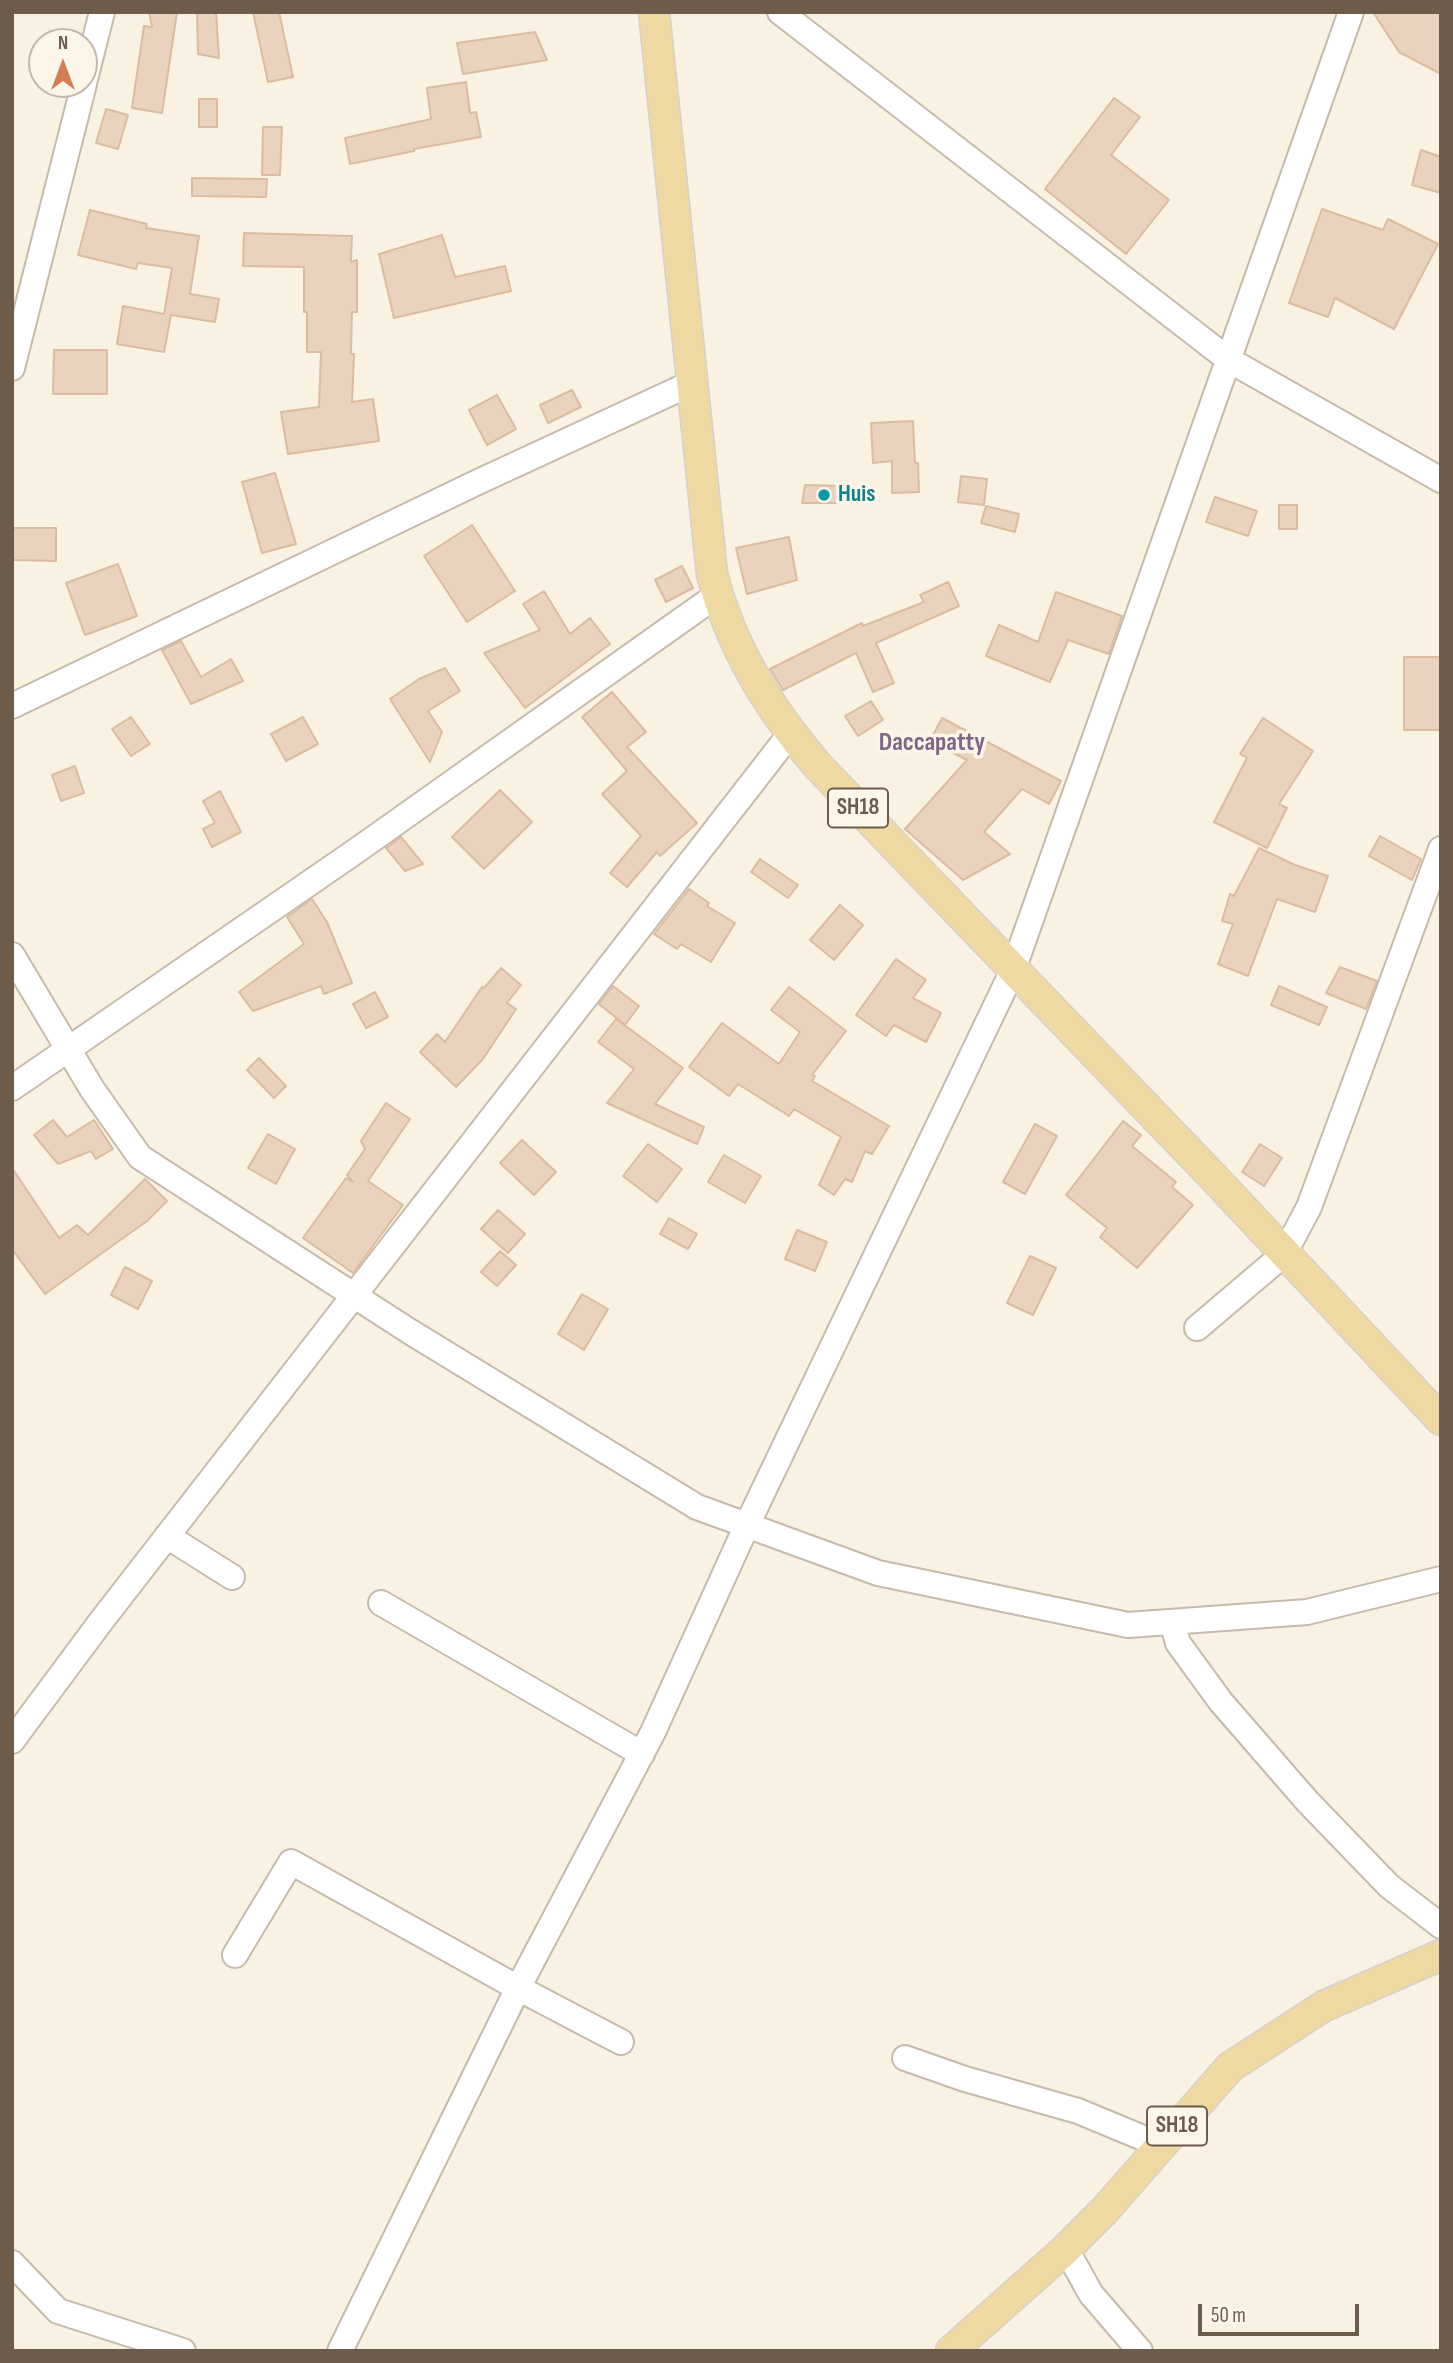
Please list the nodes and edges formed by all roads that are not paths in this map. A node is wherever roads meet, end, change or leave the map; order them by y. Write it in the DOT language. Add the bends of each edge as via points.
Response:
graph roads {
  1 [pos="654,12"];
  2 [pos="780,12"];
  3 [pos="1351,12"];
  4 [pos="80,98"];
  5 [pos="1229,360"];
  6 [pos="12,368"];
  7 [pos="692,383"];
  8 [pos="1441,480"];
  9 [pos="717,594"];
  10 [pos="12,706"];
  11 [pos="790,734"];
  12 [pos="1441,849"];
  13 [pos="12,955"];
  14 [pos="1013,970"];
  15 [pos="68,1049"];
  16 [pos="12,1087"];
  17 [pos="1284,1254"];
  18 [pos="354,1295"];
  19 [pos="1197,1328"];
  20 [pos="1441,1420"];
  21 [pos="747,1525"];
  22 [pos="167,1536"];
  23 [pos="232,1577"];
  24 [pos="1441,1579"];
  25 [pos="381,1603"];
  26 [pos="1172,1622"];
  27 [pos="12,1741"];
  28 [pos="642,1754"];
  29 [pos="1441,1926"];
  30 [pos="234,1955"];
  31 [pos="1441,1955"];
  32 [pos="518,1988"];
  33 [pos="621,2042"];
  34 [pos="905,2058"];
  35 [pos="1160,2145"];
  36 [pos="1066,2249"];
  37 [pos="12,2263"];
  38 [pos="183,2351"];
  39 [pos="340,2351"];
  40 [pos="951,2351"];
  41 [pos="1140,2351"];
  1 -- 7 [label="main road, SH18"];
  2 -- 5 [label="street"];
  3 -- 5 [label="street"];
  4 -- 6 [label="street"];
  5 -- 8 [label="street"];
  5 -- 14 [label="street"];
  7 -- 9 [label="main road, SH18" via="707,542"];
  7 -- 10 [label="street"];
  9 -- 11 [label="main road, SH18" via="746,664"];
  9 -- 15 [label="street"];
  11 -- 14 [label="main road, SH18"];
  11 -- 18 [label="street"];
  12 -- 17 [label="street" via="1309,1207"];
  13 -- 15 [label="street"];
  14 -- 17 [label="main road, SH18"];
  14 -- 21 [label="street"];
  15 -- 16 [label="street"];
  15 -- 18 [label="street" via="140,1157"];
  17 -- 19 [label="street"];
  17 -- 20 [label="main road, SH18"];
  18 -- 21 [label="street" via="697,1507"];
  18 -- 22 [label="street"];
  21 -- 26 [label="street" via="878,1573 1128,1625"];
  21 -- 28 [label="street"];
  22 -- 23 [label="street"];
  22 -- 27 [label="street"];
  24 -- 26 [label="street" via="1307,1612"];
  25 -- 28 [label="street"];
  26 -- 29 [label="street" via="1178,1643 1221,1702 1307,1801 1389,1885"];
  28 -- 32 [label="street"];
  30 -- 32 [label="street" via="291,1862"];
  31 -- 35 [label="main road, SH18" via="1324,2007 1273,2037 1230,2067"];
  32 -- 33 [label="street"];
  32 -- 39 [label="street"];
  34 -- 35 [label="street" via="1077,2111"];
  35 -- 36 [label="main road, SH18"];
  36 -- 40 [label="main road, SH18"];
  36 -- 41 [label="street" via="1091,2294"];
  37 -- 38 [label="street" via="58,2311"];
}
